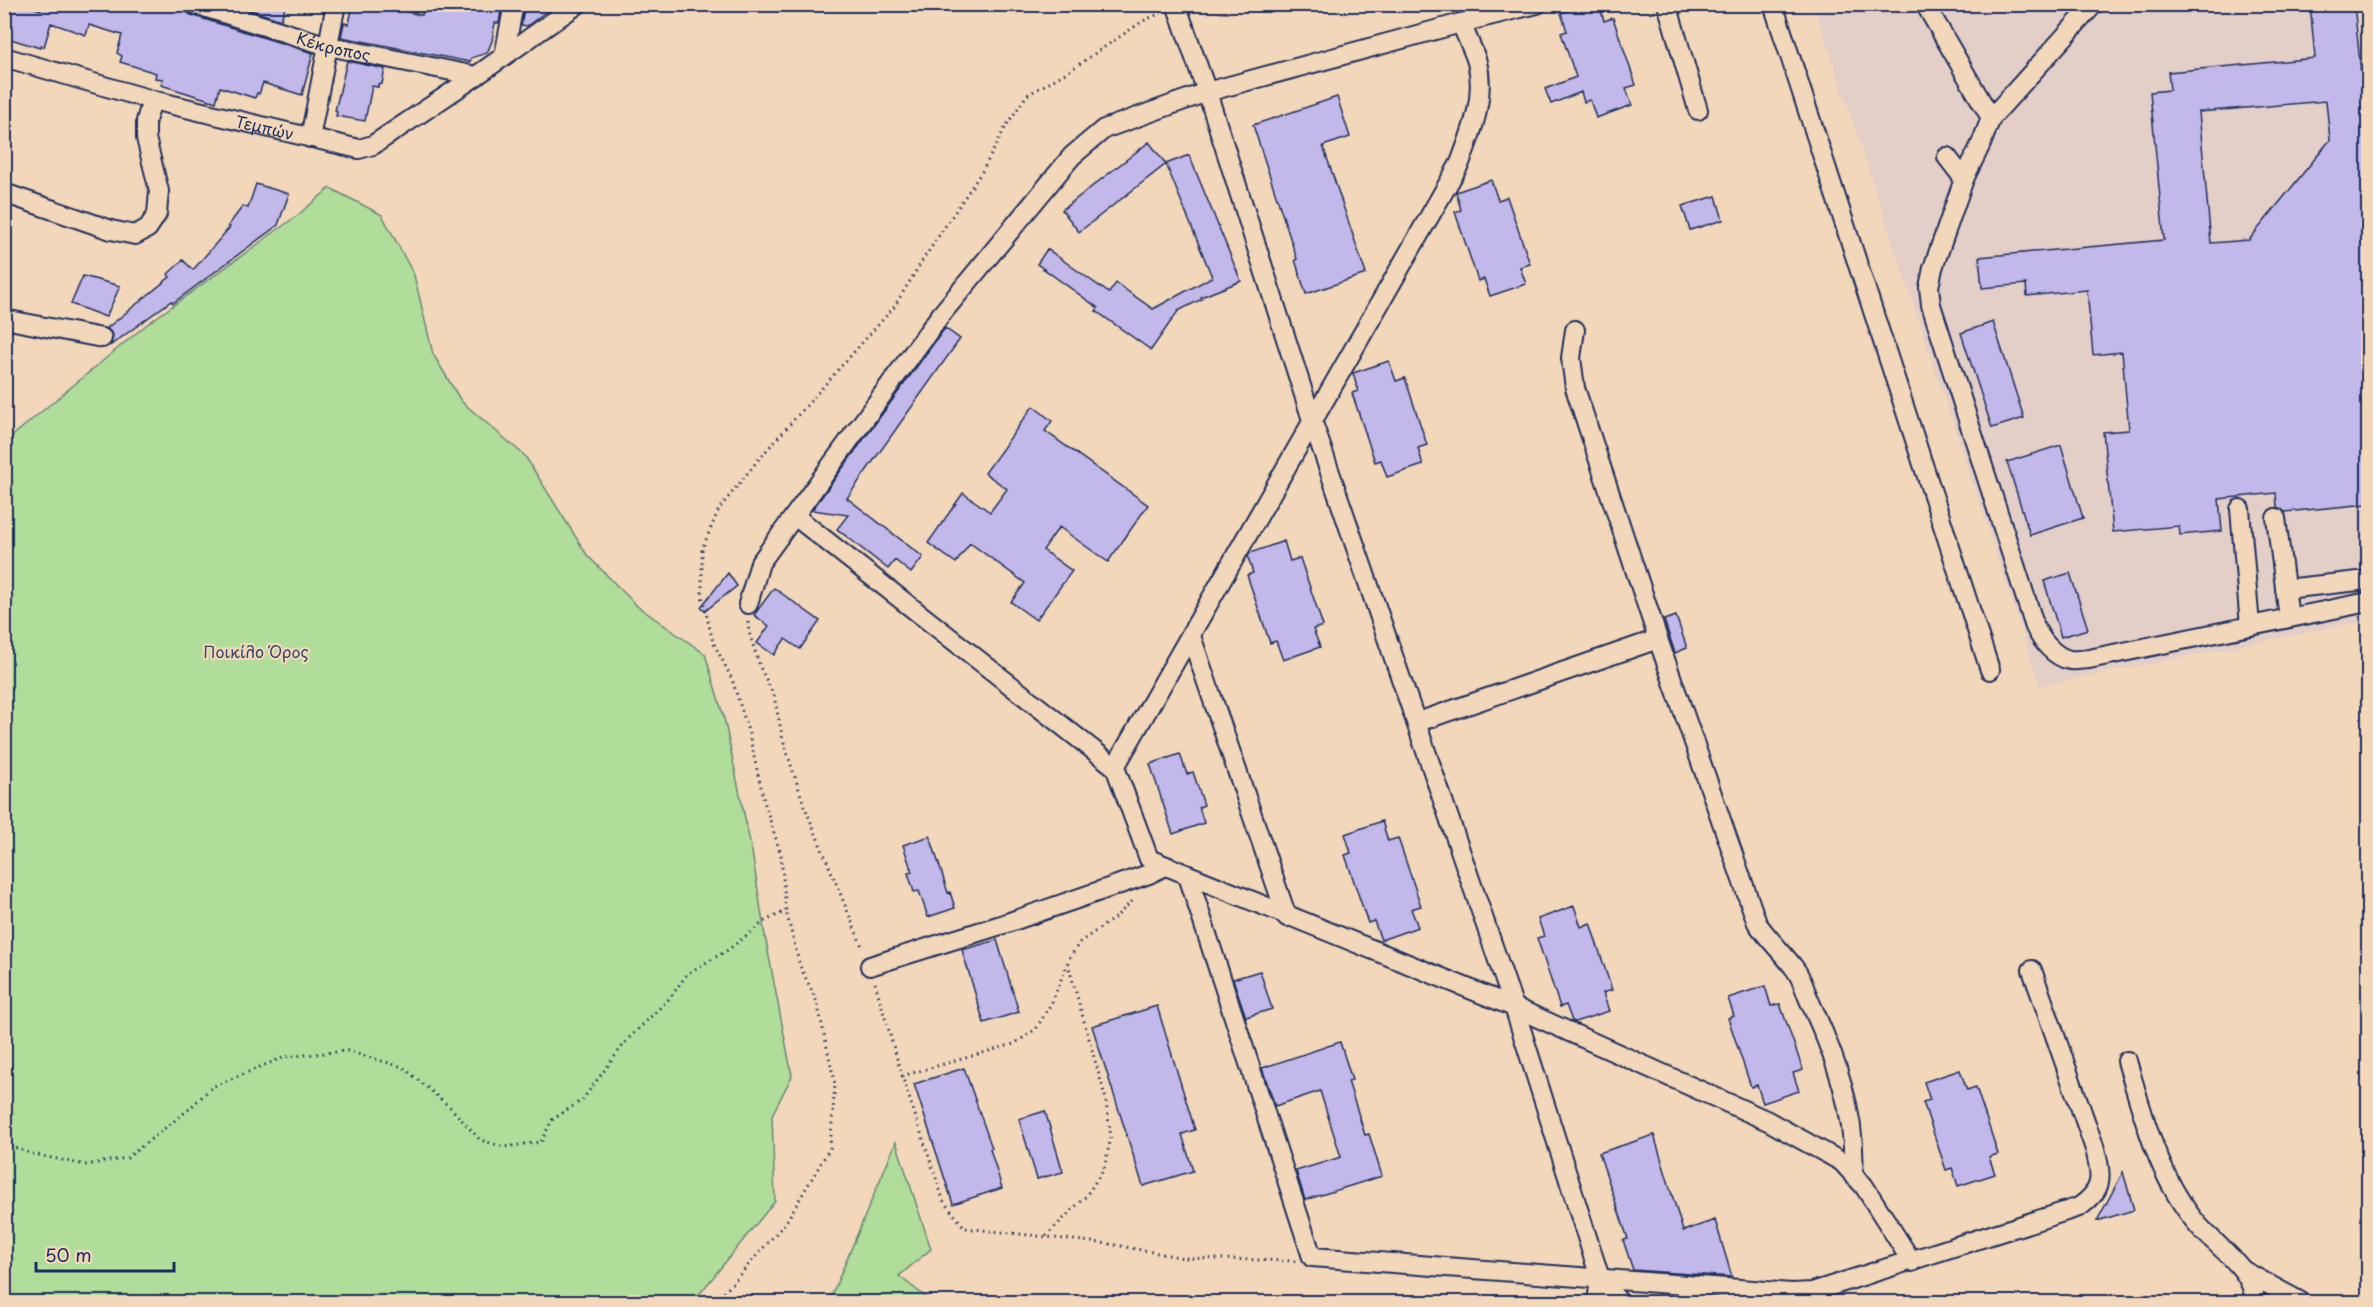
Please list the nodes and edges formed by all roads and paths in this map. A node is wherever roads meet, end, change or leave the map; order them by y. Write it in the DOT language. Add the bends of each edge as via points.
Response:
graph roads {
  1 [pos="194,4"];
  2 [pos="336,4"];
  3 [pos="514,4"];
  4 [pos="578,4"];
  5 [pos="1537,4"];
  6 [pos="1667,4"];
  7 [pos="1773,4"];
  8 [pos="1925,4"];
  9 [pos="2094,4"];
  10 [pos="1177,5"];
  11 [pos="1461,23"];
  12 [pos="328,46"];
  13 [pos="504,56"];
  14 [pos="4,57"];
  15 [pos="476,76"];
  16 [pos="1207,92"];
  17 [pos="152,100"];
  18 [pos="1698,110"];
  19 [pos="1991,118"];
  20 [pos="310,138"];
  21 [pos="1947,157"];
  22 [pos="1964,179"];
  23 [pos="4,193"];
  24 [pos="4,319"];
  25 [pos="1575,330"];
  26 [pos="102,338"];
  27 [pos="1313,423"];
  28 [pos="2240,509"];
  29 [pos="796,517"];
  30 [pos="2276,518"];
  31 [pos="2368,580"];
  32 [pos="2285,589"];
  33 [pos="2368,602"];
  34 [pos="748,604"];
  35 [pos="2289,618"];
  36 [pos="2250,626"];
  37 [pos="1191,636"];
  38 [pos="1658,639"];
  39 [pos="1990,670"];
  40 [pos="1418,722"];
  41 [pos="1115,767"];
  42 [pos="1166,866"];
  43 [pos="1149,874"];
  44 [pos="1188,876"];
  45 [pos="1287,916"];
  46 [pos="1068,962"];
  47 [pos="870,966"];
  48 [pos="2032,970"];
  49 [pos="1514,1007"];
  50 [pos="2127,1061"];
  51 [pos="902,1076"];
  52 [pos="4,1144"];
  53 [pos="1853,1174"];
  54 [pos="1046,1236"];
  55 [pos="1312,1257"];
  56 [pos="1912,1262"];
  57 [pos="2243,1270"];
  58 [pos="1600,1278"];
  59 [pos="716,1302"];
  60 [pos="1597,1302"];
  61 [pos="1619,1302"];
  62 [pos="2255,1302"];
  63 [pos="2301,1302"];
  1 -- 12 [label="street, Κέκροπος"];
  2 -- 12 [label="street"];
  3 -- 13 [label="street"];
  4 -- 13 [label="street, Τεμπών"];
  5 -- 11 [label="street"];
  6 -- 18 [label="street"];
  7 -- 39 [label="street"];
  8 -- 19 [label="street"];
  9 -- 19 [label="street"];
  10 -- 16 [label="street"];
  11 -- 16 [label="street"];
  11 -- 27 [label="street" via="1477,63 1479,86 1477,116 1460,163"];
  12 -- 15 [label="street, Κέκροπος"];
  12 -- 20 [label="street"];
  13 -- 15 [label="street, Τεμπών"];
  14 -- 17 [label="street, Τεμπών"];
  15 -- 20 [label="street, Τεμπών" via="373,145 359,149"];
  16 -- 27 [label="street"];
  16 -- 29 [label="street" via="1104,129 1072,156 939,317"];
  17 -- 20 [label="street, Τεμπών"];
  17 -- 23 [label="street" via="146,121 147,138 159,191 157,214 148,228 135,235 111,230"];
  19 -- 22 [label="street"];
  21 -- 22 [label="street"];
  22 -- 36 [label="street" via="1933,268 1931,305 2041,639 2069,660 2090,659"];
  24 -- 26 [label="street"];
  25 -- 38 [label="street" via="1571,358 1575,388"];
  27 -- 37 [label="street"];
  27 -- 40 [label="street"];
  28 -- 36 [label="street"];
  29 -- 34 [label="street" via="760,563"];
  29 -- 41 [label="street"];
  30 -- 32 [label="street"];
  31 -- 32 [label="street"];
  32 -- 35 [label="street"];
  33 -- 35 [label="street"];
  34 -- 47 [label="path" via="749,632 774,696 804,805"];
  35 -- 36 [label="street"];
  37 -- 41 [label="street"];
  37 -- 45 [label="street"];
  38 -- 40 [label="street"];
  38 -- 53 [label="street" via="1757,922 1796,970 1823,1029 1849,1107 1855,1148"];
  40 -- 49 [label="street"];
  41 -- 42 [label="street" via="1149,859"];
  42 -- 43 [label="street"];
  42 -- 44 [label="street"];
  43 -- 46 [label="path" via="1142,891 1116,917 1080,942"];
  43 -- 47 [label="street"];
  44 -- 45 [label="street"];
  44 -- 55 [label="street"];
  45 -- 49 [label="street"];
  46 -- 51 [label="path" via="1036,1029 1014,1044"];
  46 -- 54 [label="path" via="1105,1096 1112,1137 1104,1169 1086,1196"];
  47 -- 51 [label="path"];
  48 -- 56 [label="street" via="2095,1149 2100,1183 2092,1198 2079,1208"];
  49 -- 53 [label="street" via="1768,1121 1842,1162"];
  49 -- 58 [label="street"];
  50 -- 57 [label="street" via="2169,1183 2199,1226"];
  51 -- 54 [label="path" via="944,1202 965,1228"];
  52 -- 59 [label="path" via="85,1165 127,1158 212,1087 284,1057 347,1051 403,1067 451,1108 480,1140 504,1147 541,1142 552,1120 582,1100 628,1039 669,999 688,973 786,911 800,966 818,1002 835,1084 830,1148 786,1222"];
  53 -- 56 [label="street"];
  54 -- 55 [label="path" via="1184,1258 1301,1261"];
  55 -- 58 [label="street"];
  56 -- 58 [label="street" via="1831,1288 1792,1293"];
  57 -- 62 [label="street"];
  57 -- 63 [label="street"];
  58 -- 60 [label="street"];
  58 -- 61 [label="street"];
}
